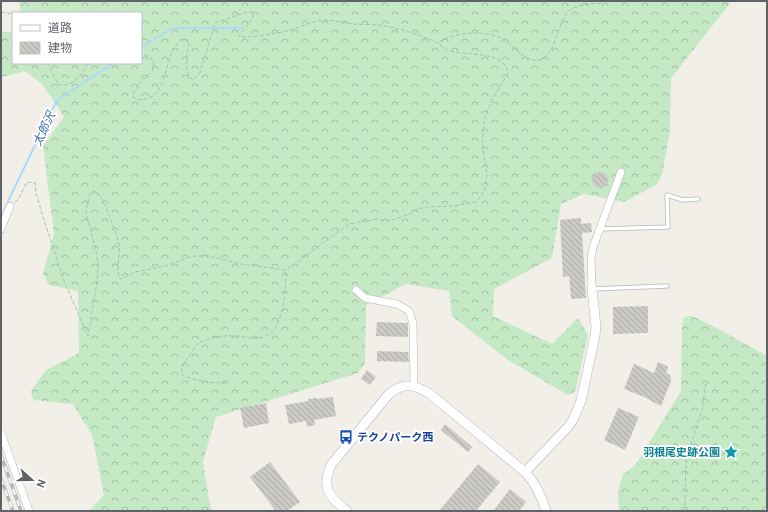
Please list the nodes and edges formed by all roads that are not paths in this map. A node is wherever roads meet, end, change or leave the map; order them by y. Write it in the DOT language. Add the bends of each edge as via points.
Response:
graph roads {
  1 [pos="621,172"];
  2 [pos="698,199"];
  3 [pos="10,206"];
  4 [pos="1,229"];
  5 [pos="599,229"];
  6 [pos="667,286"];
  7 [pos="592,289"];
  8 [pos="356,290"];
  9 [pos="414,386"];
  10 [pos="1,433"];
  11 [pos="525,472"];
  12 [pos="29,511"];
  13 [pos="347,511"];
  14 [pos="546,511"];
  1 -- 5 [label="street"];
  2 -- 5 [label="lane" via="682,200 667,195 668,227"];
  3 -- 4 [label="street"];
  5 -- 7 [label="street" via="591,259"];
  6 -- 7 [label="lane"];
  7 -- 11 [label="street" via="595,336 578,410 568,427"];
  8 -- 9 [label="street" via="365,298 397,304 409,310 413,323"];
  9 -- 11 [label="street" via="430,394"];
  9 -- 13 [label="street" via="400,387 388,395 331,465 326,484 329,493"];
  10 -- 12 [label="street"];
  11 -- 14 [label="street" via="539,490"];
}
